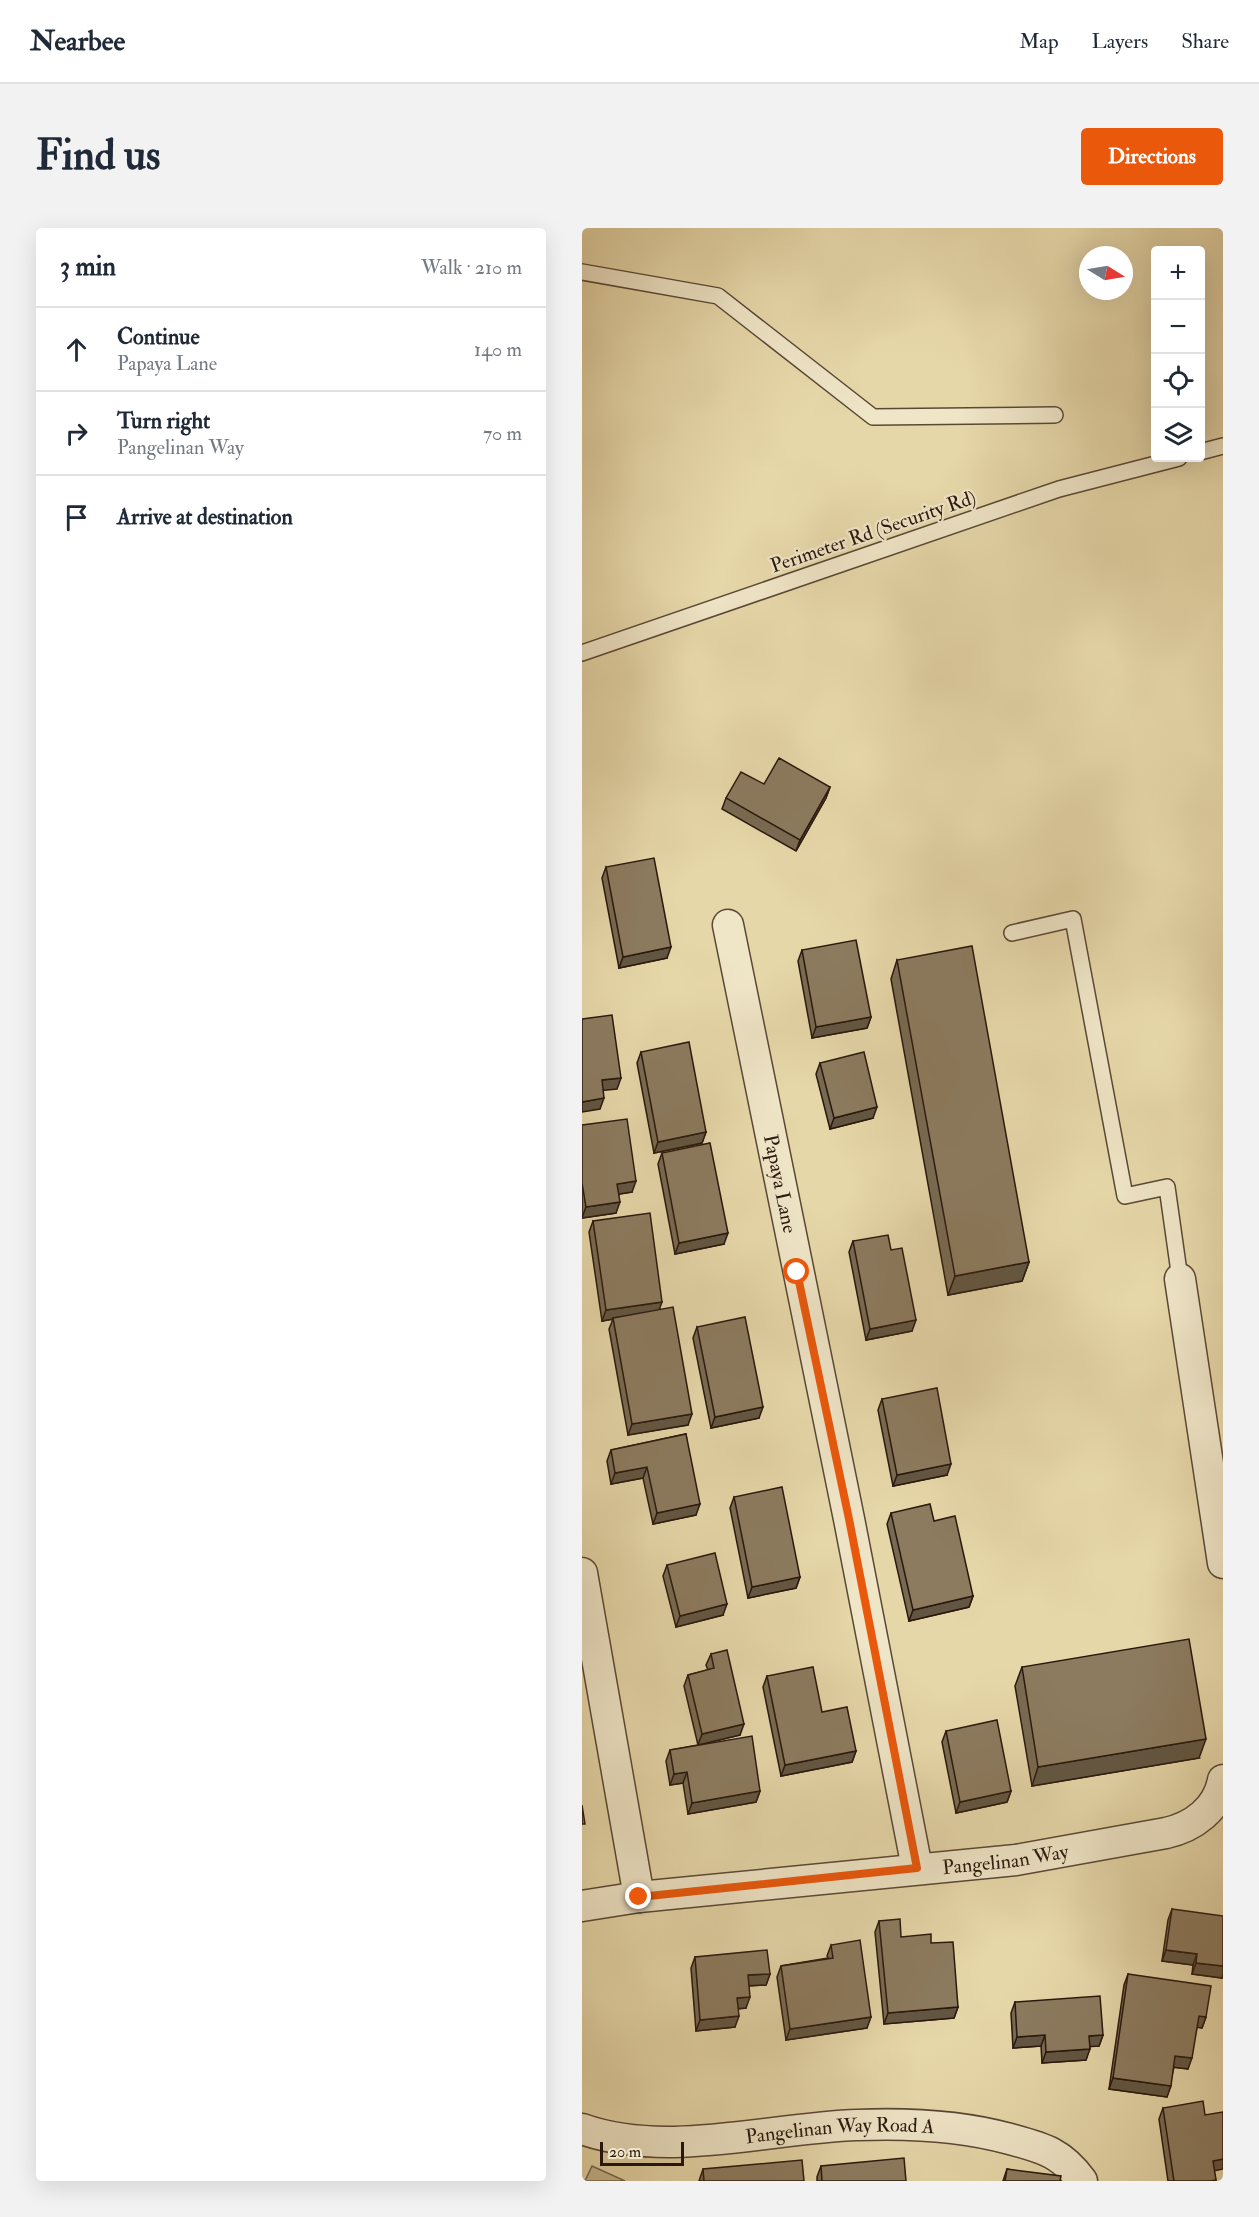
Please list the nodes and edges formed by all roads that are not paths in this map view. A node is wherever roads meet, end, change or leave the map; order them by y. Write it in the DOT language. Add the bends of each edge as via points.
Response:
graph roads {
  1 [pos="582,272"];
  2 [pos="1055,415"];
  3 [pos="1223,446"];
  4 [pos="1205,451"];
  5 [pos="1164,462"];
  6 [pos="582,653"];
  7 [pos="728,925"];
  8 [pos="1012,933"];
  9 [pos="1180,1279"];
  10 [pos="1223,1563"];
  11 [pos="582,1573"];
  12 [pos="1223,1780"];
  13 [pos="917,1868"];
  14 [pos="639,1897"];
  15 [pos="582,1906"];
  16 [pos="582,2129"];
  17 [pos="1082,2181"];
  1 -- 2 [label="lane" via="718,296 873,417"];
  3 -- 4 [label="lane"];
  5 -- 6 [label="lane, Perimeter Rd (Security Rd)" via="1059,489"];
  7 -- 13 [label="street, Papaya Lane"];
  8 -- 9 [label="lane" via="1073,919 1125,1196 1167,1187"];
  9 -- 10 [label="street"];
  11 -- 14 [label="street"];
  12 -- 13 [label="street, Pangelinan Way" via="1203,1817 1183,1829 1016,1860"];
  13 -- 14 [label="street, Pangelinan Way"];
  14 -- 15 [label="street, Pangelinan Way"];
  16 -- 17 [label="street, Pangelinan Way Road A" via="636,2141 706,2139 857,2124 976,2130 1050,2150 1071,2166"];
}
